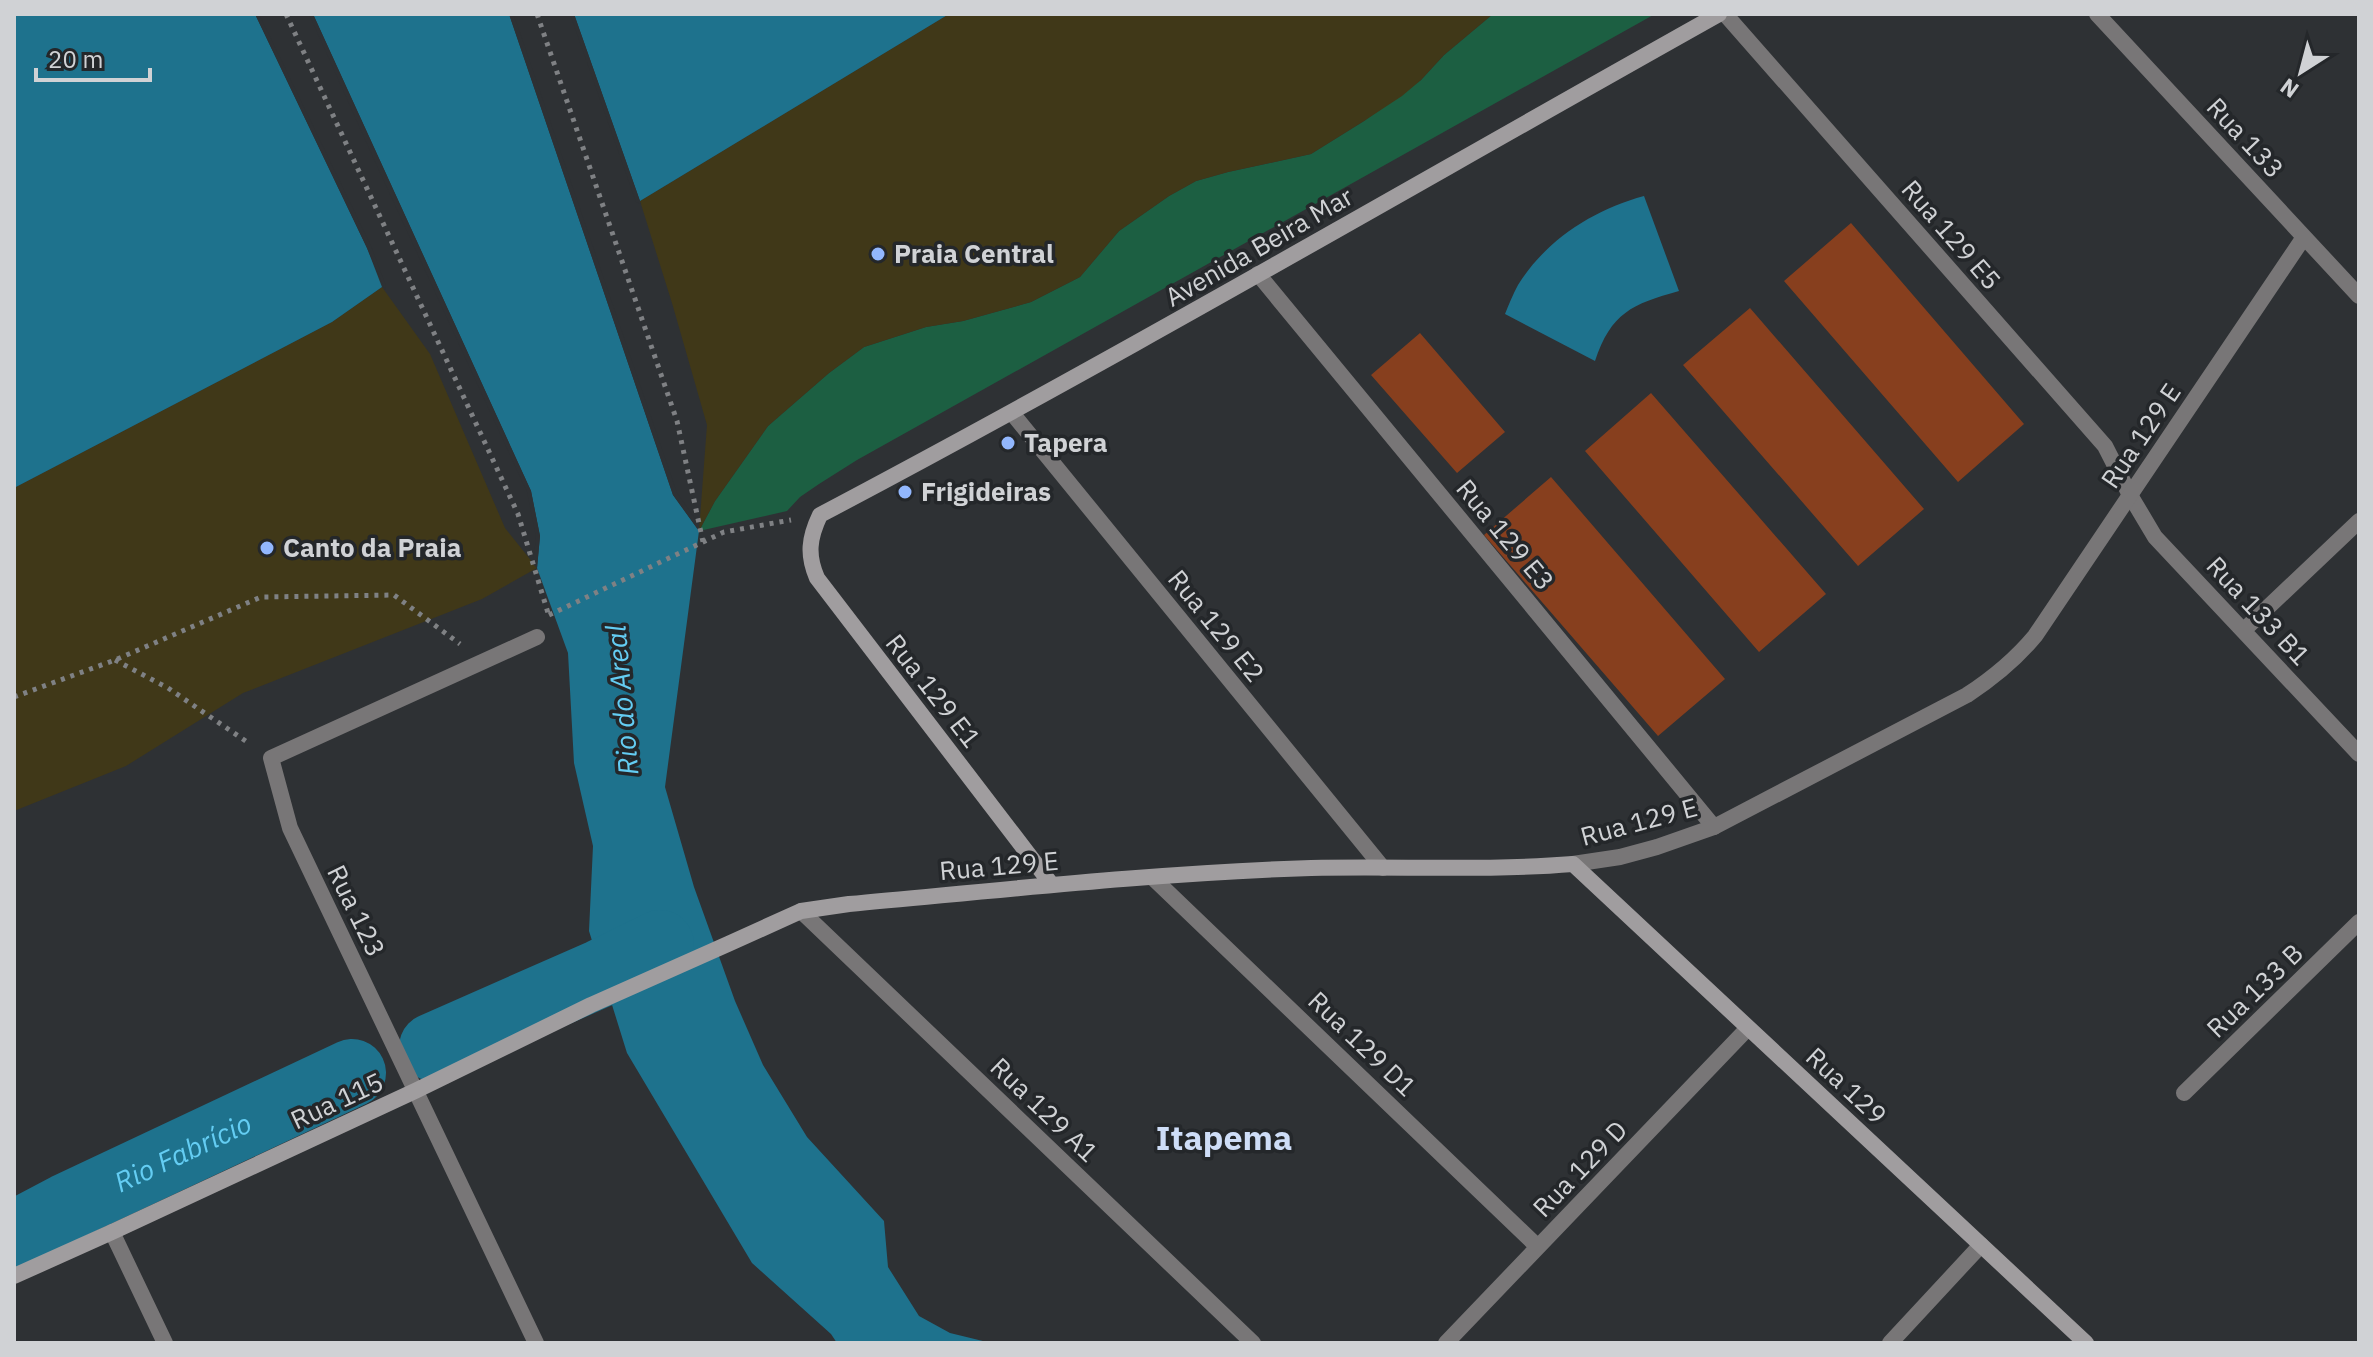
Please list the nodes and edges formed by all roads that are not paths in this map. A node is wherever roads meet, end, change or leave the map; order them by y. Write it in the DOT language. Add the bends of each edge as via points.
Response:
graph roads {
  1 [pos="1722,14"];
  2 [pos="2097,14"];
  3 [pos="2304,237"];
  4 [pos="1258,274"];
  5 [pos="2359,296"];
  6 [pos="1012,413"];
  7 [pos="2130,495"];
  8 [pos="820,515"];
  9 [pos="2359,521"];
  10 [pos="2244,630"];
  11 [pos="537,637"];
  12 [pos="2359,754"];
  13 [pos="1714,827"];
  14 [pos="1573,864"];
  15 [pos="1383,868"];
  16 [pos="1152,877"];
  17 [pos="1052,885"];
  18 [pos="801,911"];
  19 [pos="2359,922"];
  20 [pos="728,944"];
  21 [pos="1748,1028"];
  22 [pos="415,1091"];
  23 [pos="2184,1093"];
  24 [pos="112,1232"];
  25 [pos="1981,1245"];
  26 [pos="1538,1247"];
  27 [pos="14,1276"];
  28 [pos="165,1343"];
  29 [pos="536,1343"];
  30 [pos="1253,1343"];
  31 [pos="1446,1343"];
  32 [pos="1890,1343"];
  33 [pos="2086,1343"];
  1 -- 4 [label="main road, Avenida Beira Mar"];
  1 -- 7 [label="street, Rua 129 E5" via="2105,446"];
  2 -- 3 [label="street, Rua 133"];
  3 -- 5 [label="street, Rua 133"];
  3 -- 7 [label="street, Rua 129 E"];
  4 -- 6 [label="main road, Avenida Beira Mar"];
  4 -- 13 [label="street, Rua 129 E3"];
  6 -- 8 [label="main road, Avenida Beira Mar"];
  6 -- 15 [label="street, Rua 129 E2"];
  7 -- 10 [label="street, Rua 133 B1" via="2155,537"];
  7 -- 13 [label="street, Rua 129 E" via="2035,636 1992,678"];
  8 -- 17 [label="main road, Rua 129 E1" via="809,549 817,578"];
  9 -- 10 [label="street"];
  10 -- 12 [label="street, Rua 133 B1"];
  11 -- 22 [label="street, Rua 123" via="271,758 290,828"];
  13 -- 14 [label="street, Rua 129 E" via="1620,857"];
  14 -- 15 [label="main road, Rua 129 E"];
  14 -- 21 [label="main road, Rua 129"];
  15 -- 16 [label="main road, Rua 129 E"];
  16 -- 17 [label="main road, Rua 129 E"];
  16 -- 26 [label="street, Rua 129 D1"];
  17 -- 18 [label="main road, Rua 129 E"];
  18 -- 20 [label="main road, Rua 129 E"];
  18 -- 30 [label="street, Rua 129 A1"];
  19 -- 23 [label="street, Rua 133 B"];
  20 -- 22 [label="main road, Rua 115"];
  21 -- 25 [label="main road, Rua 129"];
  21 -- 26 [label="street, Rua 129 D"];
  22 -- 24 [label="main road, Rua 115"];
  22 -- 29 [label="street, Rua 123"];
  24 -- 27 [label="main road, Rua 115"];
  24 -- 28 [label="street"];
  25 -- 32 [label="street"];
  25 -- 33 [label="main road, Rua 129"];
  26 -- 31 [label="street, Rua 129 D"];
}
